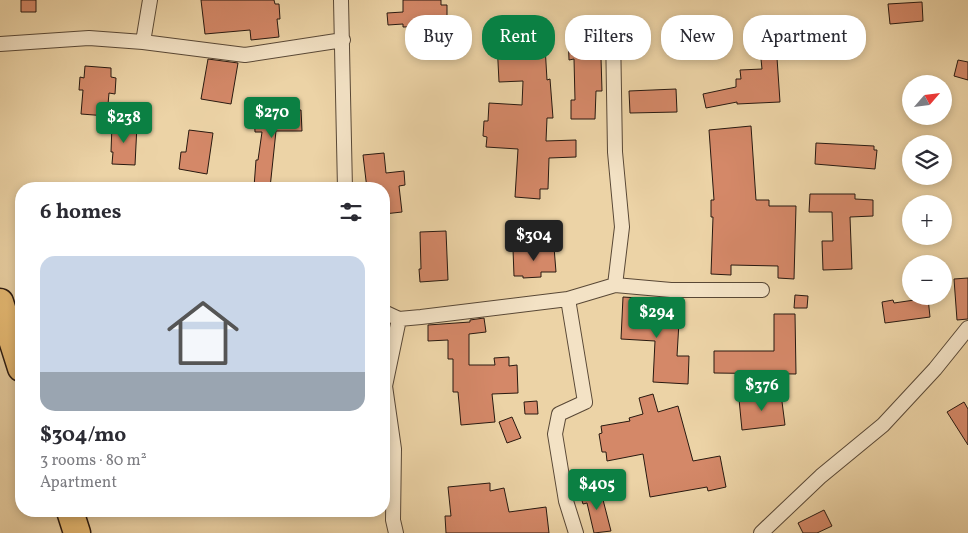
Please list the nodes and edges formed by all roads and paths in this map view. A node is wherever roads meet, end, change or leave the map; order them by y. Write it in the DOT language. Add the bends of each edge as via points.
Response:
graph roads {
  1 [pos="150,0"];
  2 [pos="341,0"];
  3 [pos="342,40"];
  4 [pos="143,42"];
  5 [pos="0,44"];
  6 [pos="613,60"];
  7 [pos="344,182"];
  8 [pos="615,285"];
  9 [pos="762,290"];
  10 [pos="568,299"];
  11 [pos="0,302"];
  12 [pos="390,315"];
  13 [pos="399,319"];
  14 [pos="968,328"];
  15 [pos="15,349"];
  16 [pos="390,362"];
  17 [pos="390,421"];
  18 [pos="72,517"];
  19 [pos="77,533"];
  20 [pos="396,533"];
  21 [pos="576,533"];
  22 [pos="761,533"];
  1 -- 4 [label="street"];
  2 -- 3 [label="street"];
  3 -- 4 [label="street" via="244,56"];
  3 -- 7 [label="street"];
  4 -- 5 [label="street" via="89,38"];
  6 -- 8 [label="street" via="615,152 622,227"];
  8 -- 9 [label="street" via="671,290"];
  8 -- 10 [label="street"];
  10 -- 13 [label="street"];
  10 -- 21 [label="street" via="585,402 559,414 555,434 566,501"];
  11 -- 15 [label="highway"];
  12 -- 13 [label="street"];
  13 -- 16 [label="street"];
  14 -- 22 [label="street" via="883,424 821,476"];
  17 -- 20 [label="street"];
  18 -- 19 [label="highway"];
}
